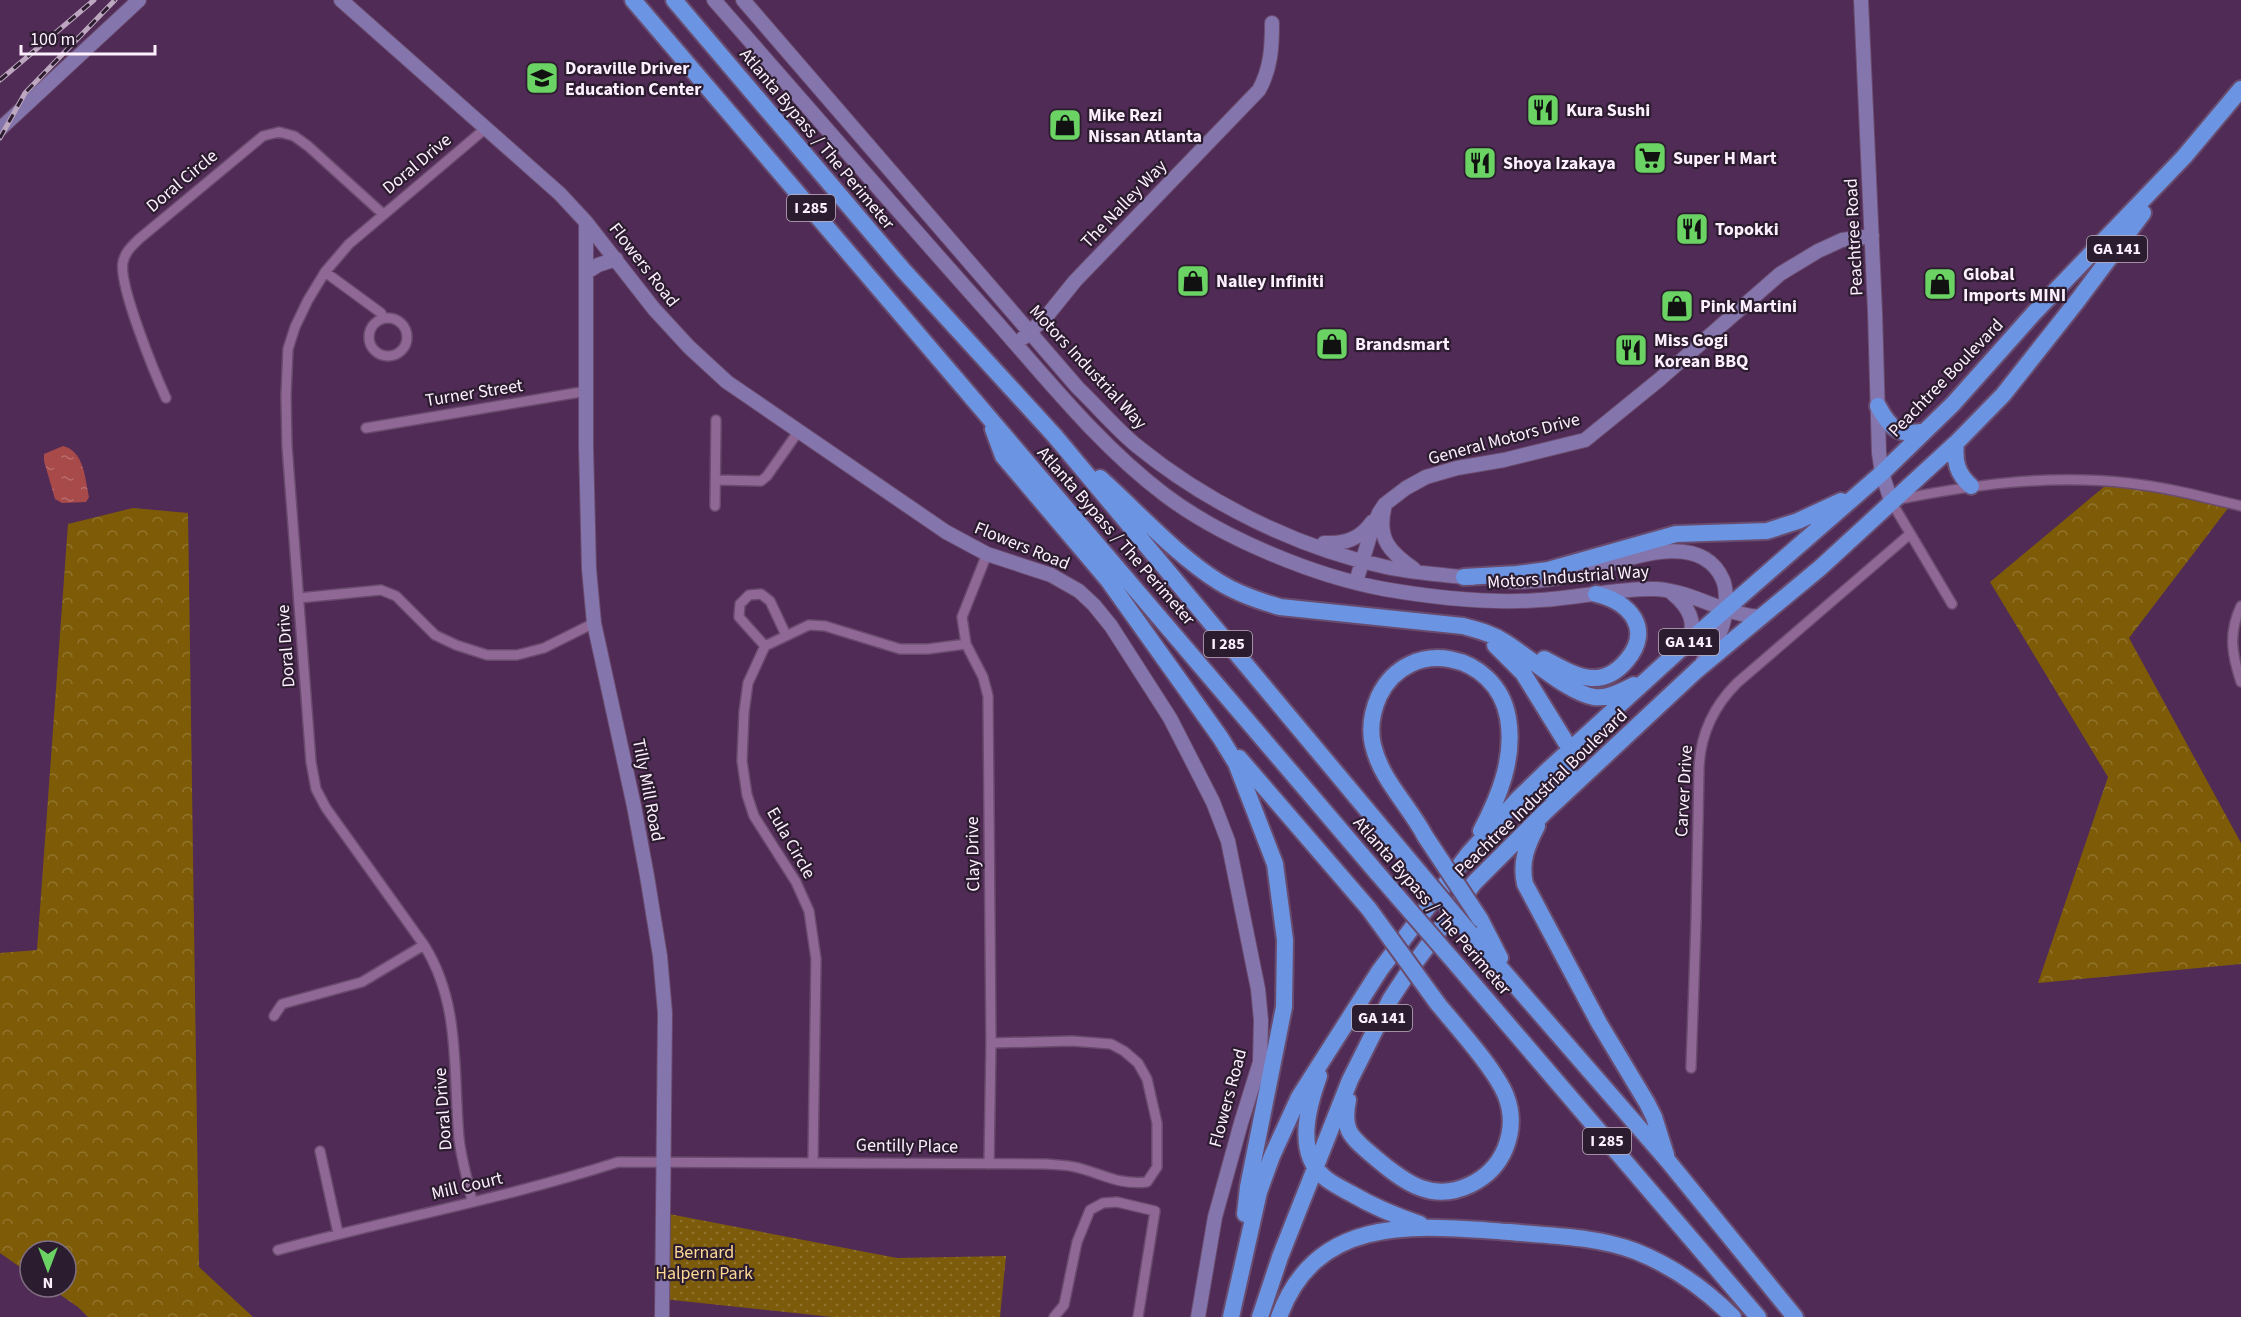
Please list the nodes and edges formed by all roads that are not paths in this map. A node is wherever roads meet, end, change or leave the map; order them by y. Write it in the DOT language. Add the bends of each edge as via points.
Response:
graph roads {
  1 [pos="139,0"];
  2 [pos="341,0"];
  3 [pos="633,0"];
  4 [pos="674,0"];
  5 [pos="714,0"];
  6 [pos="743,0"];
  7 [pos="1861,0"];
  8 [pos="1272,23"];
  9 [pos="2241,89"];
  10 [pos="486,128"];
  11 [pos="0,129"];
  12 [pos="2184,157"];
  13 [pos="383,214"];
  14 [pos="586,222"];
  15 [pos="1872,236"];
  16 [pos="616,259"];
  17 [pos="325,272"];
  18 [pos="587,272"];
  19 [pos="383,318"];
  20 [pos="1029,332"];
  21 [pos="1016,344"];
  22 [pos="587,391"];
  23 [pos="166,398"];
  24 [pos="1878,406"];
  25 [pos="988,417"];
  26 [pos="716,420"];
  27 [pos="366,428"];
  28 [pos="1925,431"];
  29 [pos="798,432"];
  30 [pos="1054,435"];
  31 [pos="1956,443"];
  32 [pos="1882,473"];
  33 [pos="716,480"];
  34 [pos="1971,486"];
  35 [pos="1858,493"];
  36 [pos="1891,501"];
  37 [pos="2241,506"];
  38 [pos="715,507"];
  39 [pos="1382,509"];
  40 [pos="1910,534"];
  41 [pos="1311,543"];
  42 [pos="987,554"];
  43 [pos="1362,560"];
  44 [pos="1416,571"];
  45 [pos="1464,577"];
  46 [pos="1356,582"];
  47 [pos="1668,590"];
  48 [pos="1596,594"];
  49 [pos="299,598"];
  50 [pos="1952,604"];
  51 [pos="2241,606"];
  52 [pos="1726,611"];
  53 [pos="1762,617"];
  54 [pos="594,623"];
  55 [pos="1431,624"];
  56 [pos="786,635"];
  57 [pos="1502,640"];
  58 [pos="966,644"];
  59 [pos="1686,644"];
  60 [pos="765,646"];
  61 [pos="1697,670"];
  62 [pos="1653,674"];
  63 [pos="2241,682"];
  64 [pos="1220,737"];
  65 [pos="1570,749"];
  66 [pos="1544,813"];
  67 [pos="1469,853"];
  68 [pos="1474,883"];
  69 [pos="1475,926"];
  70 [pos="423,945"];
  71 [pos="274,1016"];
  72 [pos="991,1043"];
  73 [pos="1331,1045"];
  74 [pos="1691,1068"];
  75 [pos="1350,1080"];
  76 [pos="320,1152"];
  77 [pos="663,1161"];
  78 [pos="813,1161"];
  79 [pos="1668,1161"];
  80 [pos="989,1164"];
  81 [pos="1316,1168"];
  82 [pos="472,1201"];
  83 [pos="1428,1226"];
  84 [pos="338,1233"];
  85 [pos="278,1250"];
  86 [pos="1239,1277"];
  87 [pos="662,1317"];
  88 [pos="1054,1317"];
  89 [pos="1138,1317"];
  90 [pos="1198,1317"];
  91 [pos="1231,1317"];
  92 [pos="1260,1317"];
  93 [pos="1279,1317"];
  94 [pos="1733,1317"];
  95 [pos="1758,1317"];
  96 [pos="1795,1317"];
  1 -- 11 [label="street"];
  2 -- 10 [label="street, Flowers Road"];
  3 -- 25 [label="highway, Atlanta Bypass / The Perimeter / I 285"];
  4 -- 30 [label="highway, Atlanta Bypass / The Perimeter / I 285" via="904,271"];
  5 -- 21 [label="street, Motors Industrial Way"];
  6 -- 20 [label="street, Motors Industrial Way"];
  7 -- 15 [label="street, Peachtree Road"];
  8 -- 20 [label="street, The Nalley Way" via="1271,55 1259,90"];
  9 -- 12 [label="highway, Peachtree Boulevard / GA 141"];
  10 -- 13 [label="street, Doral Drive"];
  10 -- 14 [label="street, Flowers Road"];
  12 -- 28 [label="highway, Peachtree Boulevard / GA 141"];
  12 -- 31 [label="highway, Peachtree Boulevard / GA 141" via="2003,395"];
  13 -- 17 [label="street, Doral Drive"];
  13 -- 23 [label="street, Doral Circle" via="308,146 279,132 263,136 139,239 128,250 123,278"];
  14 -- 16 [label="street, Flowers Road"];
  14 -- 18 [label="street, Tilly Mill Road"];
  15 -- 24 [label="street, Peachtree Road"];
  15 -- 39 [label="street, General Motors Drive" via="1842,240 1780,274 1585,440 1426,477"];
  16 -- 18 [label="street"];
  16 -- 29 [label="street, Flowers Road" via="689,347 727,382"];
  17 -- 19 [label="street"];
  17 -- 49 [label="street, Doral Drive" via="295,327 288,349 287,446"];
  18 -- 22 [label="street, Tilly Mill Road"];
  19 -- 19 [label="street" via="372,327 369,342 378,354 393,356 405,347 407,332 398,320"];
  20 -- 21 [label="street, The Nalley Way"];
  20 -- 41 [label="street, Motors Industrial Way" via="1078,388 1149,455 1223,504 1272,530"];
  21 -- 46 [label="street, Motors Industrial Way" via="1111,448 1165,495 1207,522 1274,554"];
  22 -- 27 [label="street, Turner Street"];
  22 -- 54 [label="street, Tilly Mill Road" via="589,569"];
  24 -- 28 [label="highway" via="1897,430"];
  24 -- 32 [label="street, Peachtree Road"];
  25 -- 64 [label="highway" via="1003,456 1108,580"];
  25 -- 95 [label="highway, Atlanta Bypass / The Perimeter / I 285, bridge"];
  26 -- 33 [label="street"];
  28 -- 32 [label="highway, Peachtree Boulevard / GA 141"];
  29 -- 33 [label="street" via="761,481"];
  29 -- 42 [label="street, Flowers Road" via="946,532"];
  30 -- 55 [label="highway" via="1181,554 1221,584 1280,607"];
  30 -- 69 [label="highway, Atlanta Bypass / The Perimeter / I 285, bridge" via="1403,853"];
  31 -- 34 [label="highway" via="1958,470"];
  31 -- 36 [label="highway, Peachtree Boulevard / GA 141"];
  32 -- 35 [label="highway, Peachtree Boulevard / GA 141"];
  32 -- 36 [label="street, Peachtree Road"];
  33 -- 38 [label="street"];
  34 -- 36 [label="street"];
  34 -- 37 [label="street" via="2102,480"];
  35 -- 45 [label="highway" via="1767,531 1676,534 1548,570"];
  35 -- 52 [label="highway, Peachtree Industrial Boulevard / GA 141"];
  36 -- 40 [label="street"];
  36 -- 53 [label="highway, Peachtree Industrial Boulevard / GA 141"];
  39 -- 41 [label="street, General Motors Drive" via="1356,538 1342,544"];
  39 -- 43 [label="street"];
  39 -- 44 [label="street" via="1387,546"];
  40 -- 50 [label="street"];
  40 -- 74 [label="street, Carver Drive" via="1737,683 1709,722 1699,756"];
  41 -- 43 [label="street, Motors Industrial Way"];
  42 -- 58 [label="street, Clay Drive" via="962,617"];
  42 -- 90 [label="street, Flowers Road" via="1051,575 1087,598 1111,626 1170,718 1222,821 1258,989 1260,1062 1215,1217"];
  43 -- 44 [label="street, Motors Industrial Way"];
  43 -- 46 [label="street"];
  44 -- 45 [label="street, Motors Industrial Way"];
  45 -- 52 [label="street, Motors Industrial Way" via="1539,582 1660,551 1678,550 1701,557 1720,574"];
  46 -- 48 [label="street, Motors Industrial Way" via="1488,602"];
  47 -- 48 [label="street, Motors Industrial Way"];
  47 -- 52 [label="street, Motors Industrial Way"];
  47 -- 59 [label="street" via="1690,615 1692,634"];
  48 -- 57 [label="highway" via="1628,611 1639,632 1634,651 1608,676 1582,676"];
  49 -- 54 [label="street" via="381,590 396,596 435,635 487,654 517,655 544,648"];
  49 -- 70 [label="street, Doral Drive" via="310,762 316,789 334,822"];
  51 -- 63 [label="street" via="2232,635"];
  52 -- 53 [label="street, Motors Industrial Way"];
  52 -- 59 [label="highway, Peachtree Industrial Boulevard / GA 141"];
  52 -- 61 [label="street, Motors Industrial Way" via="1722,631"];
  53 -- 61 [label="highway, Peachtree Industrial Boulevard / GA 141"];
  54 -- 77 [label="street, Tilly Mill Road" via="634,806 660,956 665,1025"];
  55 -- 57 [label="highway" via="1463,626"];
  55 -- 65 [label="highway" via="1471,634 1499,648 1523,673"];
  56 -- 58 [label="street" via="809,625 825,626 900,649"];
  56 -- 60 [label="street"];
  56 -- 60 [label="street" via="770,602 761,594 748,595 740,604 740,618"];
  57 -- 62 [label="highway" via="1572,688 1596,698 1617,694"];
  58 -- 72 [label="street, Clay Drive" via="988,696"];
  59 -- 62 [label="highway, Peachtree Industrial Boulevard / GA 141"];
  60 -- 78 [label="street, Eula Circle" via="748,683 742,761 754,816 796,882 809,911 816,959"];
  61 -- 66 [label="highway, Peachtree Industrial Boulevard / GA 141"];
  62 -- 65 [label="highway, Peachtree Industrial Boulevard / GA 141"];
  64 -- 75 [label="highway, bridge" via="1369,909 1501,1085 1510,1108 1511,1131 1501,1158 1483,1178 1467,1187 1432,1191 1410,1182 1378,1160 1348,1130"];
  64 -- 86 [label="highway" via="1236,763 1275,864 1285,940 1284,1007 1248,1187"];
  65 -- 67 [label="highway, Peachtree Industrial Boulevard / GA 141"];
  65 -- 68 [label="highway" via="1571,765 1566,776 1497,848"];
  66 -- 68 [label="highway, Peachtree Industrial Boulevard / GA 141"];
  66 -- 79 [label="highway" via="1525,854 1526,884 1599,1023 1647,1103"];
  67 -- 69 [label="highway, bridge" via="1500,791 1510,728 1506,707 1492,682 1479,669 1453,659 1433,658 1403,669 1382,691 1372,717 1372,736 1391,784"];
  67 -- 73 [label="highway, Peachtree Industrial Boulevard / GA 141" via="1380,970"];
  68 -- 75 [label="highway, Peachtree Industrial Boulevard / GA 141" via="1390,1000"];
  69 -- 79 [label="highway, Atlanta Bypass / The Perimeter / I 285" via="1515,985"];
  70 -- 71 [label="street" via="362,982 282,1004"];
  70 -- 82 [label="street, Doral Drive" via="441,979 452,1019 459,1140"];
  72 -- 80 [label="street, Clay Drive"];
  72 -- 80 [label="street, Gentilly Place" via="1072,1041 1111,1044 1125,1051 1147,1079 1157,1123 1157,1167 1147,1182 1131,1184 1078,1168"];
  73 -- 81 [label="highway" via="1306,1124 1307,1144"];
  73 -- 86 [label="highway, Peachtree Industrial Boulevard / GA 141" via="1299,1097 1272,1156 1259,1192"];
  75 -- 81 [label="highway, Peachtree Industrial Boulevard / GA 141"];
  76 -- 84 [label="street"];
  77 -- 78 [label="street, Gentilly Place"];
  77 -- 82 [label="street, Mill Court" via="618,1162 560,1181"];
  77 -- 87 [label="street, Tilly Mill Road"];
  78 -- 80 [label="street, Gentilly Place"];
  79 -- 96 [label="highway, Atlanta Bypass / The Perimeter / I 285"];
  81 -- 83 [label="highway" via="1365,1202"];
  81 -- 92 [label="highway, Peachtree Industrial Boulevard / GA 141"];
  82 -- 84 [label="street, Mill Court"];
  83 -- 93 [label="highway" via="1367,1234 1336,1247 1301,1275"];
  83 -- 94 [label="highway" via="1585,1238 1618,1246 1676,1270"];
  84 -- 85 [label="street, Mill Court"];
  86 -- 91 [label="highway, Peachtree Industrial Boulevard / GA 141"];
  88 -- 89 [label="street" via="1064,1305 1077,1242 1090,1210 1102,1203 1117,1202 1155,1211"];
}
